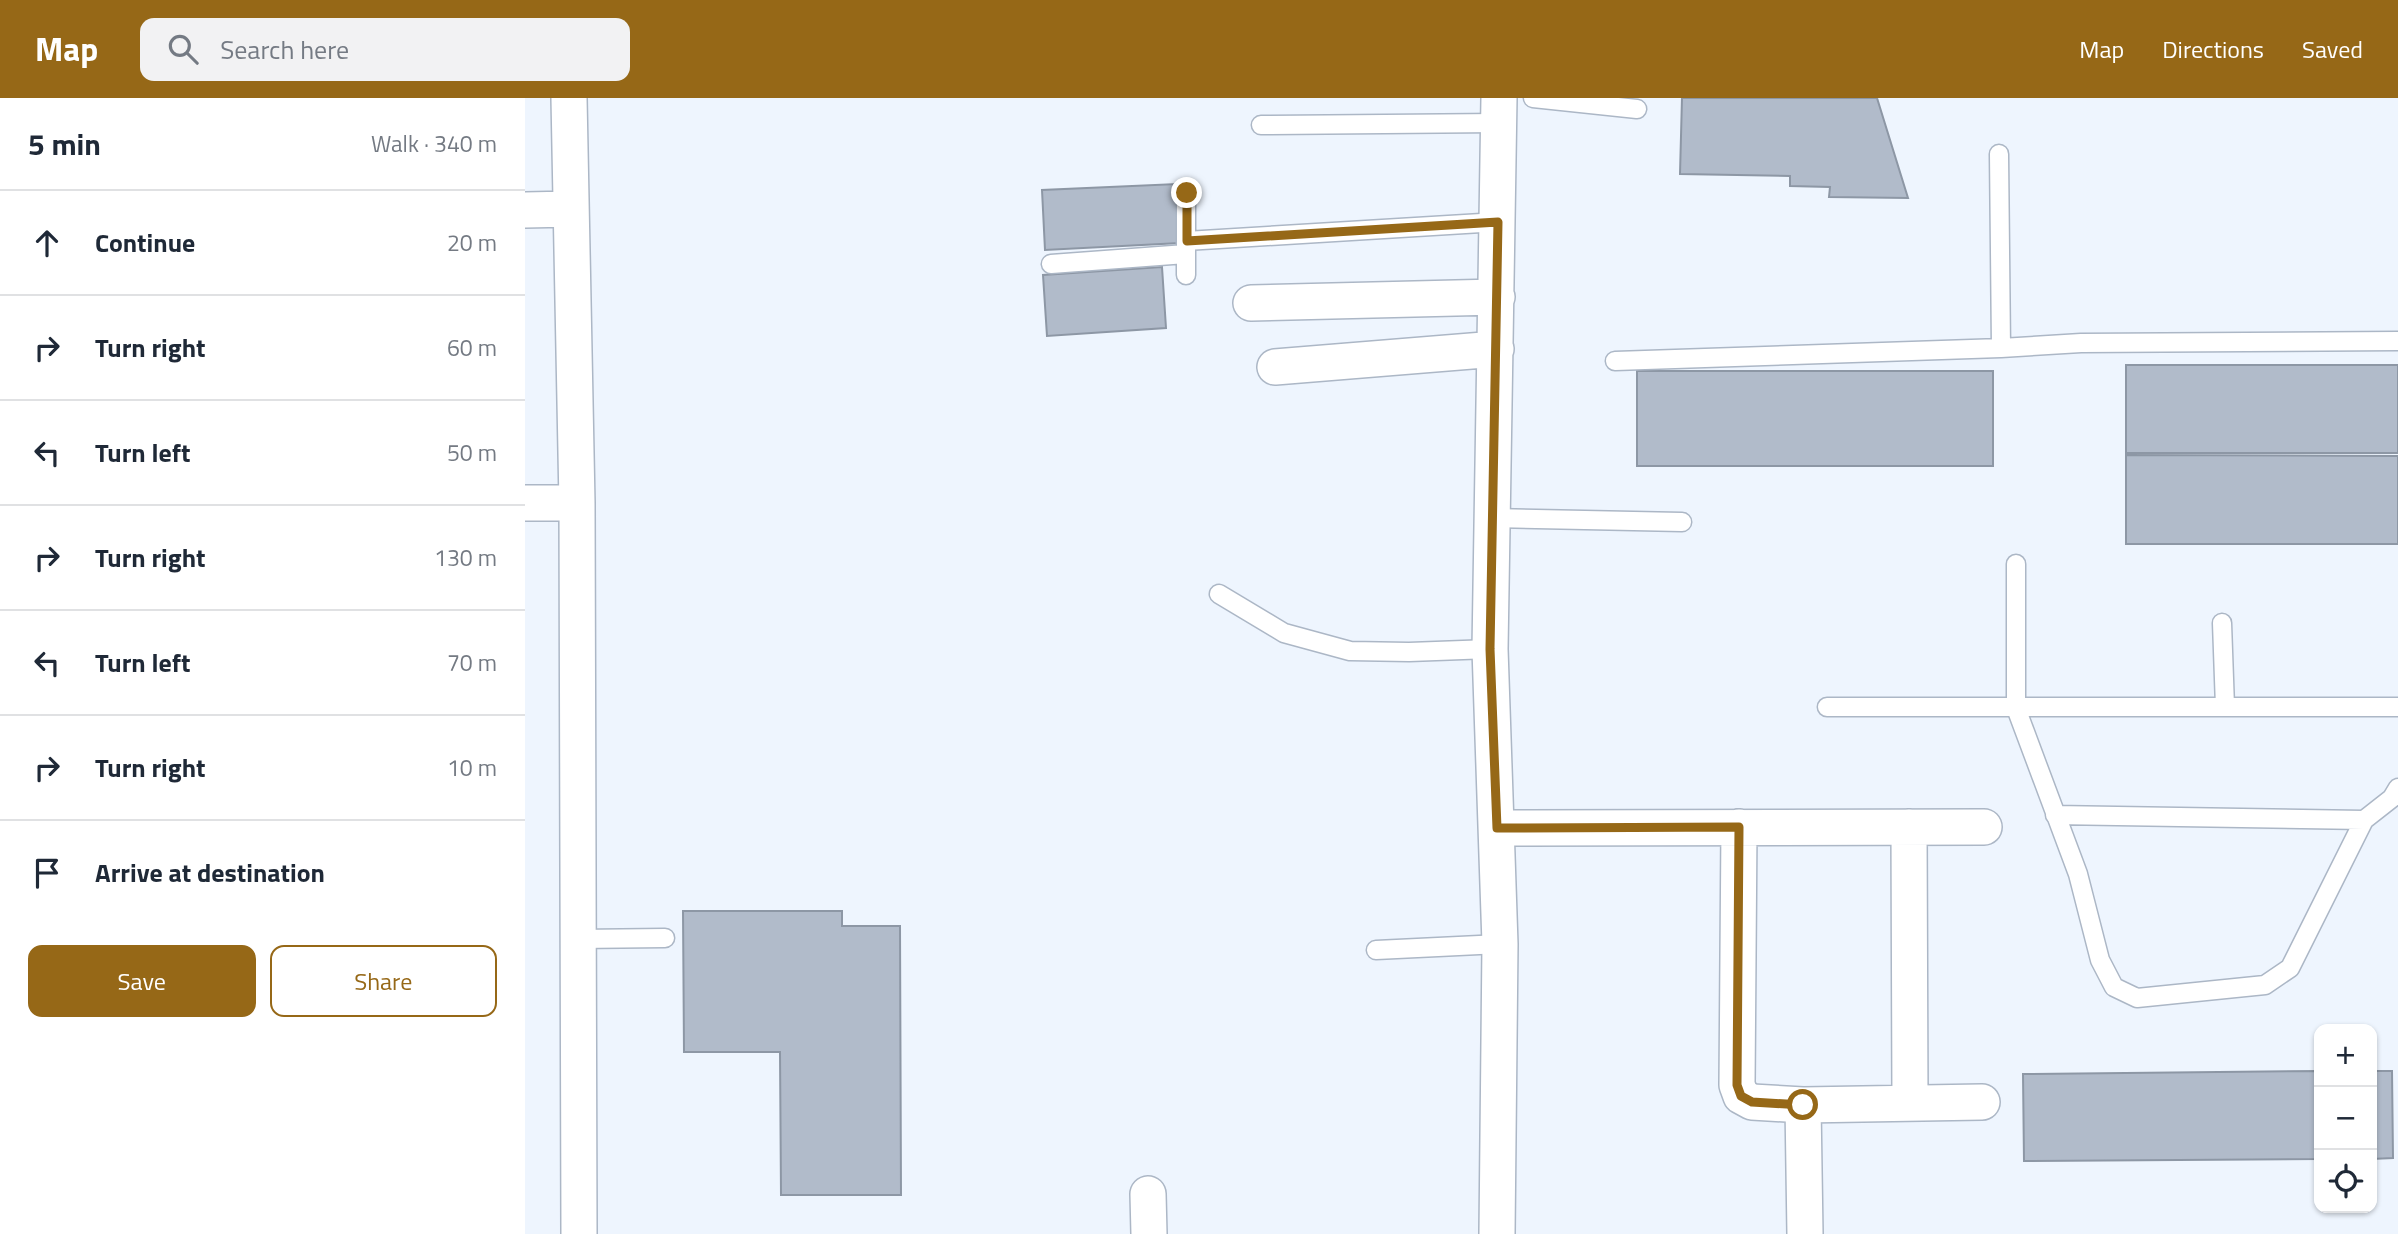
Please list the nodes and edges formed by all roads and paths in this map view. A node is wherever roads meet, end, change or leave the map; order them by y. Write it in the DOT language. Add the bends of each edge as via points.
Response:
graph roads {
  1 [pos="569,98"];
  2 [pos="1533,98"];
  3 [pos="1637,109"];
  4 [pos="1499,110"];
  5 [pos="1261,125"];
  6 [pos="1999,154"];
  7 [pos="1187,193"];
  8 [pos="571,209"];
  9 [pos="525,210"];
  10 [pos="1498,222"];
  11 [pos="1187,248"];
  12 [pos="1051,264"];
  13 [pos="1187,275"];
  14 [pos="1497,297"];
  15 [pos="1251,303"];
  16 [pos="2398,341"];
  17 [pos="2001,348"];
  18 [pos="1496,349"];
  19 [pos="1615,360"];
  20 [pos="1275,367"];
  21 [pos="525,503"];
  22 [pos="577,503"];
  23 [pos="1493,518"];
  24 [pos="1682,522"];
  25 [pos="2016,564"];
  26 [pos="1219,594"];
  27 [pos="2223,623"];
  28 [pos="1490,649"];
  29 [pos="1827,706"];
  30 [pos="2225,706"];
  31 [pos="2398,706"];
  32 [pos="2016,708"];
  33 [pos="2398,788"];
  34 [pos="2055,815"];
  35 [pos="2364,820"];
  36 [pos="1739,827"];
  37 [pos="1909,827"];
  38 [pos="1984,827"];
  39 [pos="1497,828"];
  40 [pos="665,938"];
  41 [pos="578,939"];
  42 [pos="1500,944"];
  43 [pos="1376,950"];
  44 [pos="1982,1102"];
  45 [pos="1910,1103"];
  46 [pos="1803,1105"];
  47 [pos="1147,1194"];
  48 [pos="579,1234"];
  49 [pos="1149,1234"];
  50 [pos="1497,1234"];
  51 [pos="1805,1234"];
  1 -- 8 [label="street"];
  2 -- 3 [label="lane"];
  4 -- 5 [label="lane"];
  4 -- 10 [label="street"];
  6 -- 17 [label="lane"];
  7 -- 11 [label="lane"];
  8 -- 9 [label="street"];
  8 -- 22 [label="street"];
  10 -- 11 [label="lane"];
  10 -- 14 [label="street"];
  11 -- 12 [label="lane"];
  11 -- 13 [label="lane"];
  14 -- 15 [label="street"];
  14 -- 18 [label="street"];
  16 -- 17 [label="lane" via="2081,343"];
  17 -- 19 [label="lane"];
  18 -- 20 [label="street"];
  18 -- 23 [label="street"];
  21 -- 22 [label="street"];
  22 -- 41 [label="street"];
  23 -- 24 [label="lane"];
  23 -- 28 [label="street"];
  25 -- 32 [label="lane"];
  26 -- 28 [label="lane" via="1285,633 1350,651"];
  27 -- 30 [label="lane"];
  28 -- 39 [label="street"];
  29 -- 32 [label="lane"];
  30 -- 31 [label="lane"];
  30 -- 32 [label="lane"];
  32 -- 34 [label="lane"];
  33 -- 35 [label="lane"];
  34 -- 35 [label="lane"];
  34 -- 35 [label="lane" via="2078,874 2100,960 2114,987 2137,998 2265,985 2290,968"];
  36 -- 37 [label="street"];
  36 -- 39 [label="street"];
  36 -- 46 [label="street" via="1737,1085 1741,1096 1752,1102"];
  37 -- 38 [label="street"];
  37 -- 45 [label="street"];
  39 -- 42 [label="street"];
  40 -- 41 [label="lane"];
  41 -- 48 [label="street"];
  42 -- 43 [label="lane"];
  42 -- 50 [label="street"];
  44 -- 45 [label="street"];
  45 -- 46 [label="street"];
  46 -- 51 [label="street"];
  47 -- 49 [label="street"];
}
